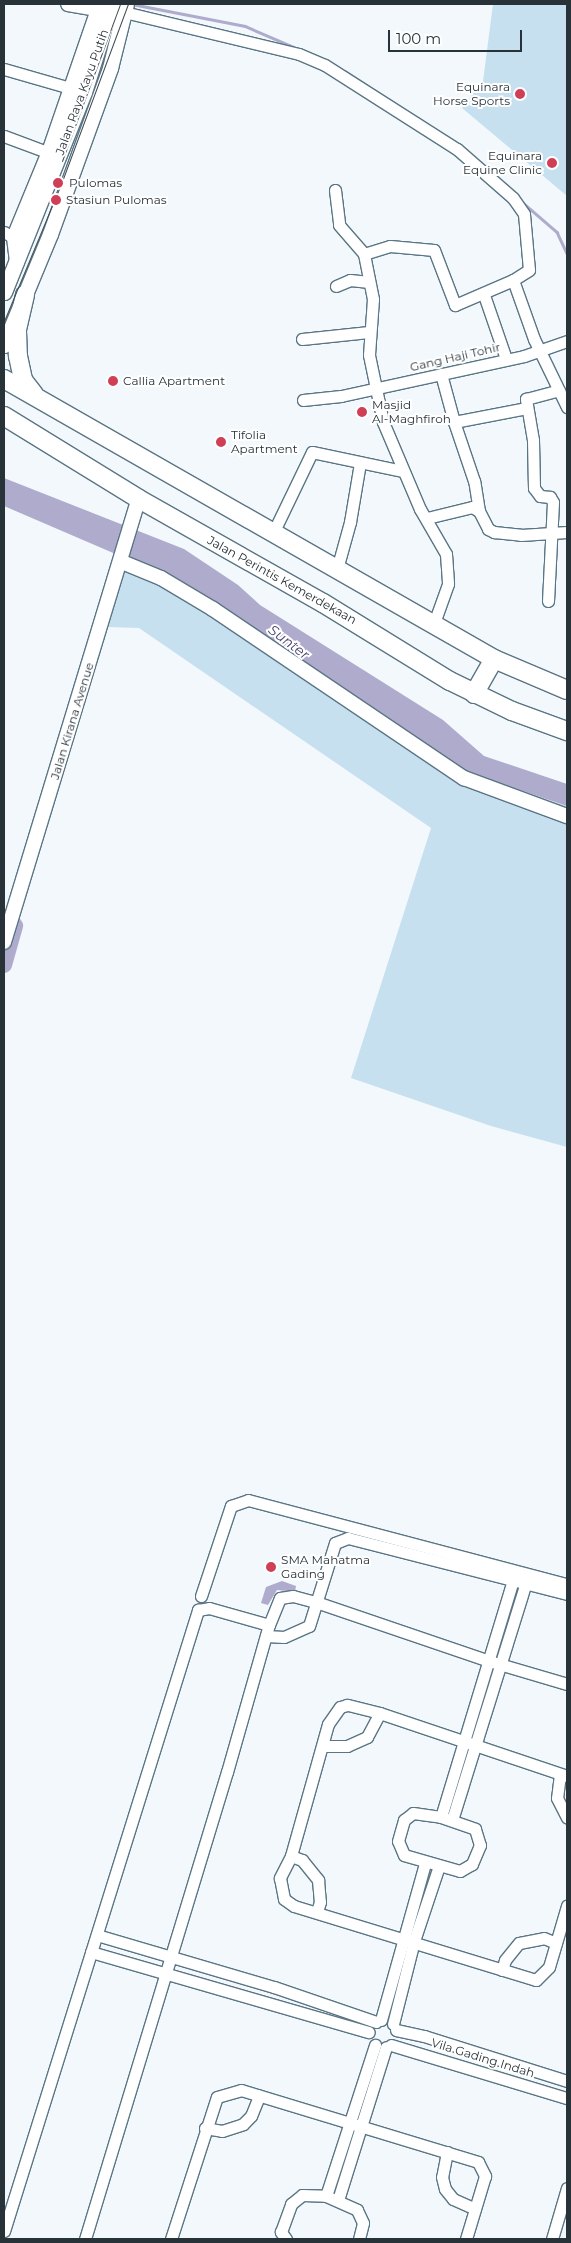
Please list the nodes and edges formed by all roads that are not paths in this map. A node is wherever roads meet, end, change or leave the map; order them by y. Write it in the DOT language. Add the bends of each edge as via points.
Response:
graph roads {
  1 [pos="68,4"];
  2 [pos="112,8"];
  3 [pos="4,69"];
  4 [pos="78,90"];
  5 [pos="4,136"];
  6 [pos="54,154"];
  7 [pos="335,190"];
  8 [pos="14,238"];
  9 [pos="364,254"];
  10 [pos="512,280"];
  11 [pos="369,282"];
  12 [pos="336,286"];
  13 [pos="4,292"];
  14 [pos="25,295"];
  15 [pos="484,295"];
  16 [pos="369,332"];
  17 [pos="302,339"];
  18 [pos="567,341"];
  19 [pos="4,345"];
  20 [pos="540,351"];
  21 [pos="506,359"];
  22 [pos="441,374"];
  23 [pos="4,379"];
  24 [pos="375,386"];
  25 [pos="559,390"];
  26 [pos="36,398"];
  27 [pos="303,400"];
  28 [pos="567,407"];
  29 [pos="527,408"];
  30 [pos="4,416"];
  31 [pos="454,422"];
  32 [pos="360,463"];
  33 [pos="403,471"];
  34 [pos="140,499"];
  35 [pos="479,511"];
  36 [pos="427,518"];
  37 [pos="567,532"];
  38 [pos="273,533"];
  39 [pos="552,533"];
  40 [pos="123,560"];
  41 [pos="337,569"];
  42 [pos="548,600"];
  43 [pos="434,623"];
  44 [pos="494,659"];
  45 [pos="567,690"];
  46 [pos="474,694"];
  47 [pos="567,731"];
  48 [pos="567,816"];
  49 [pos="4,942"];
  50 [pos="513,1580"];
  51 [pos="526,1583"];
  52 [pos="567,1584"];
  53 [pos="567,1594"];
  54 [pos="201,1596"];
  55 [pos="316,1602"];
  56 [pos="268,1630"];
  57 [pos="494,1663"];
  58 [pos="567,1684"];
  59 [pos="380,1713"];
  60 [pos="469,1745"];
  61 [pos="323,1746"];
  62 [pos="564,1775"];
  63 [pos="567,1818"];
  64 [pos="447,1819"];
  65 [pos="291,1856"];
  66 [pos="425,1863"];
  67 [pos="439,1866"];
  68 [pos="567,1906"];
  69 [pos="316,1911"];
  70 [pos="97,1935"];
  71 [pos="402,1938"];
  72 [pos="414,1941"];
  73 [pos="556,1943"];
  74 [pos="91,1952"];
  75 [pos="170,1958"];
  76 [pos="502,1970"];
  77 [pos="165,1972"];
  78 [pos="378,2021"];
  79 [pos="395,2027"];
  80 [pos="369,2032"];
  81 [pos="384,2046"];
  82 [pos="567,2081"];
  83 [pos="259,2096"];
  84 [pos="567,2098"];
  85 [pos="349,2121"];
  86 [pos="361,2124"];
  87 [pos="206,2128"];
  88 [pos="446,2152"];
  89 [pos="567,2188"];
  90 [pos="326,2196"];
  91 [pos="338,2200"];
  92 [pos="475,2210"];
  93 [pos="4,2231"];
  94 [pos="85,2239"];
  95 [pos="171,2239"];
  96 [pos="286,2239"];
  97 [pos="359,2239"];
  98 [pos="466,2239"];
  99 [pos="552,2239"];
  1 -- 2 [label="street"];
  2 -- 4 [label="main road, Jalan Raya Kayu Putih"];
  2 -- 10 [label="street" via="299,54 325,65 457,149 513,198 524,214 529,270"];
  2 -- 14 [label="main road, Jalan Raya Kayu Putih" via="110,68"];
  3 -- 4 [label="street"];
  4 -- 6 [label="main road, Jalan Raya Kayu Putih"];
  5 -- 6 [label="street"];
  6 -- 8 [label="main road, Jalan Raya Kayu Putih"];
  7 -- 9 [label="street" via="338,224"];
  8 -- 13 [label="main road, Jalan Raya Kayu Putih" via="17,262"];
  9 -- 11 [label="street"];
  9 -- 15 [label="street" via="390,246 434,250 453,304"];
  10 -- 15 [label="street"];
  10 -- 20 [label="street"];
  11 -- 12 [label="street" via="350,280"];
  11 -- 16 [label="street" via="373,312"];
  14 -- 19 [label="main road, Jalan Raya Kayu Putih"];
  14 -- 26 [label="highway" via="17,331 18,356 23,380"];
  15 -- 21 [label="street"];
  16 -- 17 [label="street"];
  16 -- 24 [label="street" via="369,355"];
  18 -- 20 [label="street, Gang Haji Tohir"];
  20 -- 21 [label="street, Gang Haji Tohir"];
  20 -- 25 [label="street"];
  21 -- 22 [label="street, Gang Haji Tohir"];
  22 -- 24 [label="street, Gang Haji Tohir"];
  22 -- 31 [label="street"];
  23 -- 26 [label="highway"];
  24 -- 27 [label="street, Gang Haji Tohir" via="341,396"];
  24 -- 33 [label="street" via="383,422"];
  25 -- 28 [label="street"];
  25 -- 29 [label="street" via="527,398"];
  26 -- 38 [label="highway"];
  29 -- 31 [label="street"];
  29 -- 39 [label="street" via="533,440 534,488 540,496 552,498"];
  30 -- 34 [label="highway, Jalan Perintis Kemerdekaan"];
  31 -- 35 [label="street" via="474,481"];
  32 -- 33 [label="street"];
  32 -- 38 [label="street" via="312,452"];
  32 -- 41 [label="street" via="350,522"];
  33 -- 36 [label="street"];
  34 -- 40 [label="street, Jalan Kirana Avenue"];
  34 -- 46 [label="highway, Jalan Perintis Kemerdekaan"];
  35 -- 36 [label="street" via="461,508"];
  35 -- 39 [label="street" via="488,529 494,532"];
  36 -- 43 [label="street" via="446,554 449,574 446,595"];
  37 -- 39 [label="street"];
  38 -- 41 [label="highway"];
  39 -- 42 [label="street"];
  40 -- 48 [label="street" via="213,608 464,778"];
  40 -- 49 [label="street, Jalan Kirana Avenue"];
  41 -- 43 [label="highway"];
  43 -- 44 [label="highway"];
  44 -- 45 [label="highway"];
  44 -- 46 [label="highway"];
  46 -- 47 [label="highway, Jalan Perintis Kemerdekaan"];
  50 -- 51 [label="street"];
  50 -- 55 [label="street" via="348,1538 335,1543"];
  50 -- 57 [label="street"];
  51 -- 53 [label="street"];
  51 -- 57 [label="street"];
  52 -- 54 [label="street" via="248,1500 231,1506"];
  55 -- 56 [label="street" via="312,1619 302,1631 284,1637"];
  55 -- 56 [label="street" via="284,1596 276,1604"];
  55 -- 57 [label="street"];
  56 -- 70 [label="street" via="209,1608 198,1610"];
  56 -- 75 [label="street"];
  57 -- 58 [label="street"];
  57 -- 60 [label="street"];
  59 -- 60 [label="street"];
  59 -- 61 [label="street" via="367,1737 347,1746"];
  59 -- 61 [label="street" via="347,1706 336,1710"];
  60 -- 62 [label="street"];
  60 -- 64 [label="street"];
  61 -- 65 [label="street"];
  62 -- 63 [label="street" via="556,1798"];
  64 -- 66 [label="street" via="414,1813 404,1820 398,1841 400,1848 404,1855"];
  64 -- 67 [label="street" via="475,1829 480,1845 466,1868 460,1871"];
  65 -- 69 [label="street" via="302,1860 318,1880 320,1889"];
  65 -- 69 [label="street" via="280,1878 284,1899 294,1906"];
  66 -- 67 [label="street"];
  66 -- 71 [label="street"];
  67 -- 72 [label="street"];
  68 -- 73 [label="street"];
  69 -- 71 [label="street"];
  70 -- 74 [label="street"];
  70 -- 75 [label="street, Vila Gading Indah"];
  71 -- 72 [label="street"];
  71 -- 78 [label="street"];
  72 -- 76 [label="street"];
  72 -- 79 [label="street"];
  73 -- 76 [label="street" via="544,1938 519,1943 505,1960"];
  73 -- 76 [label="street" via="548,1967 536,1980"];
  74 -- 77 [label="street"];
  74 -- 93 [label="street"];
  75 -- 77 [label="street"];
  75 -- 78 [label="street, Vila Gading Indah"];
  77 -- 80 [label="street"];
  77 -- 94 [label="street"];
  78 -- 79 [label="street, Vila Gading Indah"];
  78 -- 80 [label="street"];
  79 -- 81 [label="street"];
  79 -- 82 [label="street, Vila Gading Indah"];
  80 -- 81 [label="street"];
  81 -- 84 [label="street, Vila Gading Indah"];
  81 -- 85 [label="street"];
  81 -- 86 [label="street"];
  83 -- 85 [label="street"];
  83 -- 87 [label="street" via="254,2112 243,2124 222,2131"];
  83 -- 87 [label="street" via="241,2090 224,2092 217,2097"];
  85 -- 86 [label="street"];
  85 -- 90 [label="street"];
  86 -- 88 [label="street"];
  86 -- 91 [label="street"];
  87 -- 95 [label="street"];
  88 -- 92 [label="street" via="442,2177 445,2189 453,2199"];
  88 -- 92 [label="street" via="470,2158 483,2169 485,2176"];
  89 -- 99 [label="street"];
  90 -- 91 [label="street"];
  90 -- 96 [label="street" via="302,2195 295,2198 281,2232"];
  91 -- 97 [label="street" via="357,2210 361,2216"];
  92 -- 98 [label="street"];
}
